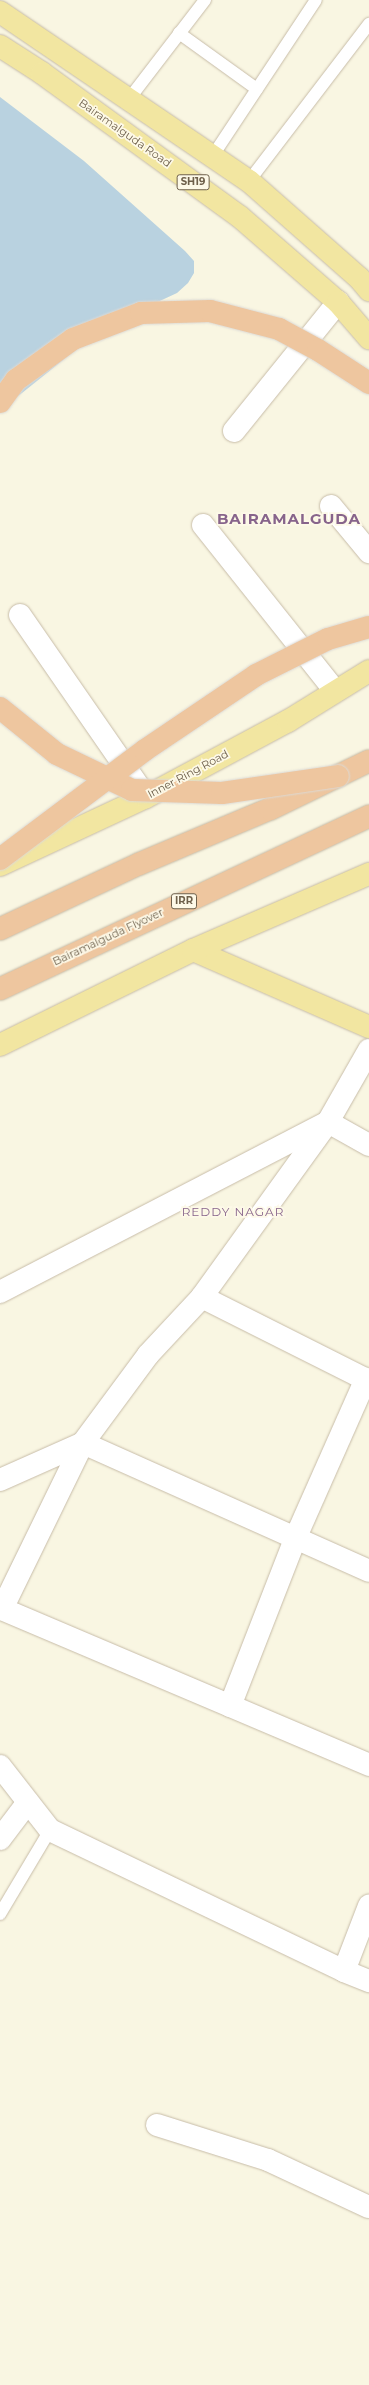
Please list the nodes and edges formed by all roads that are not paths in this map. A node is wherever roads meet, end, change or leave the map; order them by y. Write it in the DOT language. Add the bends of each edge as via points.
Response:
graph roads {
  1 [pos="205,0"];
  2 [pos="316,0"];
  3 [pos="0,12"];
  4 [pos="369,24"];
  5 [pos="179,33"];
  6 [pos="0,46"];
  7 [pos="257,89"];
  8 [pos="137,105"];
  9 [pos="126,134"];
  10 [pos="212,157"];
  11 [pos="249,181"];
  12 [pos="369,290"];
  13 [pos="338,302"];
  14 [pos="369,338"];
  15 [pos="369,384"];
  16 [pos="0,402"];
  17 [pos="234,431"];
  18 [pos="331,506"];
  19 [pos="203,525"];
  20 [pos="369,552"];
  21 [pos="20,615"];
  22 [pos="369,627"];
  23 [pos="369,671"];
  24 [pos="335,691"];
  25 [pos="0,708"];
  26 [pos="369,761"];
  27 [pos="338,776"];
  28 [pos="146,797"];
  29 [pos="369,816"];
  30 [pos="0,860"];
  31 [pos="0,865"];
  32 [pos="369,874"];
  33 [pos="0,929"];
  34 [pos="192,950"];
  35 [pos="0,989"];
  36 [pos="369,1027"];
  37 [pos="0,1045"];
  38 [pos="369,1050"];
  39 [pos="328,1122"];
  40 [pos="369,1145"];
  41 [pos="0,1292"];
  42 [pos="202,1297"];
  43 [pos="368,1380"];
  44 [pos="83,1442"];
  45 [pos="0,1480"];
  46 [pos="295,1539"];
  47 [pos="369,1571"];
  48 [pos="230,1706"];
  49 [pos="0,1766"];
  50 [pos="369,1766"];
  51 [pos="28,1802"];
  52 [pos="50,1830"];
  53 [pos="0,1839"];
  54 [pos="369,1906"];
  55 [pos="0,1914"];
  56 [pos="344,1971"];
  57 [pos="369,1981"];
  58 [pos="158,2125"];
  59 [pos="369,2206"];
  1 -- 5 [label="lane"];
  2 -- 7 [label="lane"];
  3 -- 8 [label="main road, SH19"];
  4 -- 11 [label="lane"];
  5 -- 7 [label="lane"];
  5 -- 8 [label="lane"];
  6 -- 9 [label="main road, Bairamalguda Road / SH19"];
  7 -- 10 [label="lane"];
  8 -- 9 [label="main road"];
  8 -- 10 [label="main road, SH19"];
  9 -- 13 [label="main road, Bairamalguda Road / SH19" via="239,216"];
  10 -- 11 [label="main road, SH19"];
  11 -- 12 [label="main road, SH19" via="359,278"];
  13 -- 14 [label="main road, Bairamalguda Road / SH19"];
  13 -- 17 [label="street"];
  15 -- 16 [label="highway, bridge" via="318,350 279,329 210,311 141,313 73,339 16,380"];
  18 -- 20 [label="street"];
  19 -- 24 [label="street"];
  21 -- 28 [label="street"];
  22 -- 30 [label="highway, bridge" via="328,639 256,675 145,750"];
  23 -- 24 [label="main road, Inner Ring Road"];
  24 -- 28 [label="main road, Inner Ring Road" via="288,721"];
  25 -- 27 [label="highway, bridge" via="57,754 132,790 222,793"];
  26 -- 27 [label="highway"];
  27 -- 33 [label="highway" via="270,809 139,864"];
  28 -- 31 [label="main road, Inner Ring Road"];
  29 -- 35 [label="highway, Bairamalguda Flyover / IRR"];
  32 -- 34 [label="main road"];
  34 -- 36 [label="main road"];
  34 -- 37 [label="main road"];
  38 -- 39 [label="street"];
  39 -- 40 [label="street"];
  39 -- 41 [label="street"];
  39 -- 42 [label="street"];
  42 -- 43 [label="street"];
  42 -- 44 [label="street" via="148,1355"];
  43 -- 46 [label="street"];
  44 -- 45 [label="street"];
  44 -- 46 [label="street"];
  44 -- 48 [label="street" via="2,1609"];
  46 -- 47 [label="street"];
  46 -- 48 [label="street"];
  48 -- 50 [label="street"];
  49 -- 51 [label="street"];
  51 -- 52 [label="street"];
  51 -- 53 [label="street"];
  52 -- 55 [label="lane"];
  52 -- 56 [label="street"];
  54 -- 56 [label="street"];
  56 -- 57 [label="street"];
  58 -- 59 [label="street" via="268,2160"];
}
